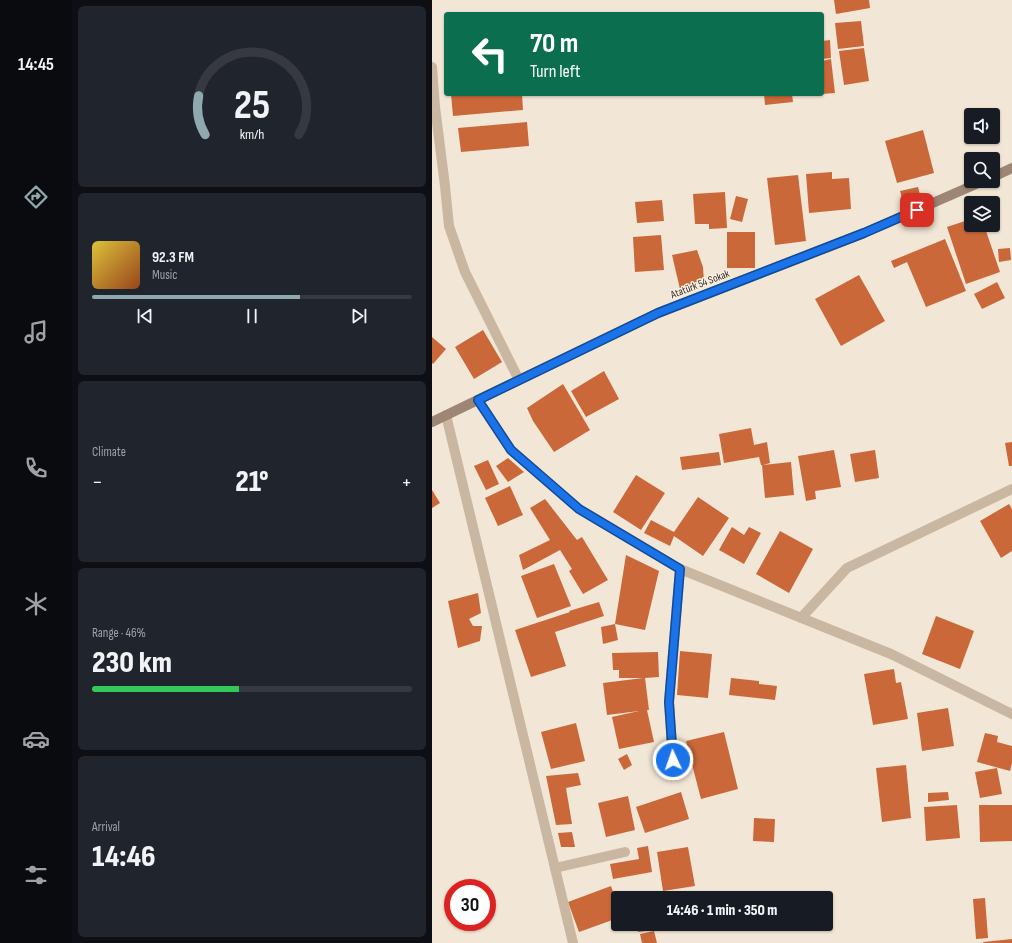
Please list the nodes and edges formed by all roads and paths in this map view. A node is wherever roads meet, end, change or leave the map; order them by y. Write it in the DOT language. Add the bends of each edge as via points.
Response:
graph roads {
  1 [pos="432,67"];
  2 [pos="1012,168"];
  3 [pos="1000,173"];
  4 [pos="967,188"];
  5 [pos="519,380"];
  6 [pos="478,400"];
  7 [pos="446,415"];
  8 [pos="432,422"];
  9 [pos="1012,489"];
  10 [pos="680,569"];
  11 [pos="801,618"];
  12 [pos="1012,714"];
  13 [pos="673,760"];
  14 [pos="625,852"];
  15 [pos="555,868"];
  16 [pos="573,943"];
  1 -- 5 [label="street" via="449,226 465,272"];
  2 -- 3 [label="street"];
  4 -- 5 [label="street, Atatürk 54 Sokak" via="864,233 658,313"];
  5 -- 6 [label="street, Atatürk 54 Sokak"];
  6 -- 7 [label="street, Atatürk 54 Sokak"];
  6 -- 10 [label="street" via="511,450 579,509"];
  7 -- 8 [label="street, Atatürk 54 Sokak"];
  7 -- 15 [label="street"];
  9 -- 11 [label="street" via="848,568"];
  10 -- 11 [label="street"];
  10 -- 13 [label="street" via="669,702"];
  11 -- 12 [label="street" via="891,654"];
  14 -- 15 [label="street"];
  15 -- 16 [label="street"];
}
